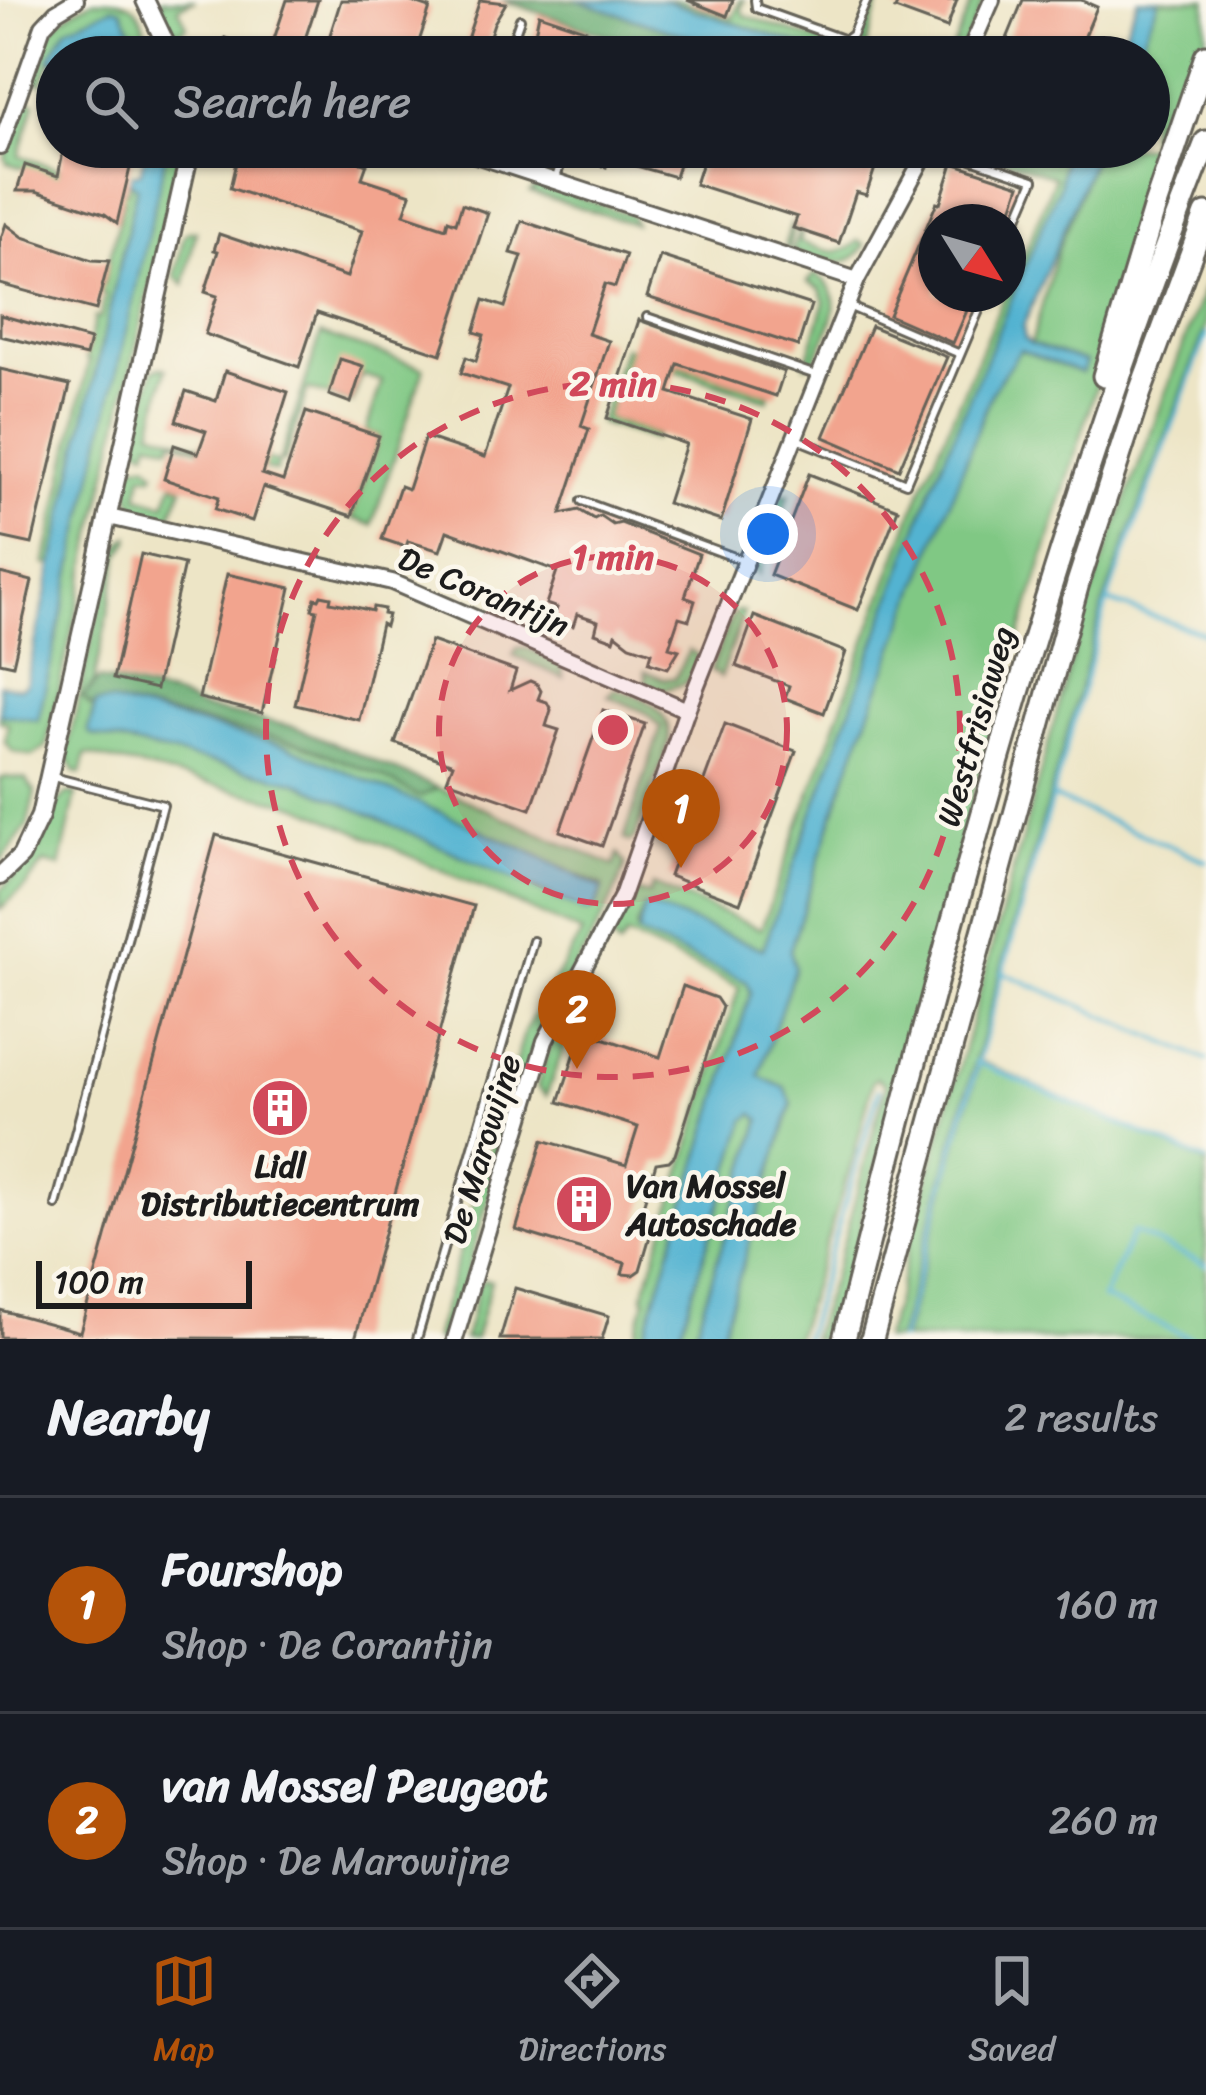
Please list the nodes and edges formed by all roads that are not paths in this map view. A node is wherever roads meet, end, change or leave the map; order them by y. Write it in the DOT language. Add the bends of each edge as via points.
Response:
graph roads {
  1 [pos="76,0"];
  2 [pos="146,0"];
  3 [pos="755,0"];
  4 [pos="867,0"];
  5 [pos="992,0"];
  6 [pos="520,19"];
  7 [pos="39,36"];
  8 [pos="162,36"];
  9 [pos="514,36"];
  10 [pos="833,36"];
  11 [pos="850,36"];
  12 [pos="976,36"];
  13 [pos="36,46"];
  14 [pos="1206,56"];
  15 [pos="1206,142"];
  16 [pos="0,147"];
  17 [pos="1170,162"];
  18 [pos="186,168"];
  19 [pos="521,168"];
  20 [pos="559,168"];
  21 [pos="920,168"];
  22 [pos="997,168"];
  23 [pos="1168,168"];
  24 [pos="555,181"];
  25 [pos="1024,204"];
  26 [pos="1206,214"];
  27 [pos="1206,256"];
  28 [pos="857,280"];
  29 [pos="847,306"];
  30 [pos="978,312"];
  31 [pos="1169,312"];
  32 [pos="647,316"];
  33 [pos="960,354"];
  34 [pos="819,376"];
  35 [pos="794,438"];
  36 [pos="1095,441"];
  37 [pos="582,502"];
  38 [pos="110,517"];
  39 [pos="745,561"];
  40 [pos="687,710"];
  41 [pos="49,776"];
  42 [pos="0,876"];
  43 [pos="533,941"];
  44 [pos="56,1204"];
  45 [pos="417,1339"];
  46 [pos="455,1339"];
  47 [pos="844,1339"];
  48 [pos="872,1339"];
  1 -- 7 [label="street"];
  2 -- 8 [label="street"];
  3 -- 10 [label="lane" via="756,8"];
  4 -- 11 [label="lane"];
  5 -- 12 [label="street"];
  6 -- 9 [label="lane"];
  13 -- 16 [label="street"];
  14 -- 17 [label="highway"];
  15 -- 36 [label="highway, Westfrisiaweg"];
  18 -- 38 [label="street"];
  19 -- 24 [label="street"];
  20 -- 24 [label="lane"];
  21 -- 28 [label="street"];
  22 -- 25 [label="lane" via="1034,180"];
  23 -- 36 [label="highway" via="1098,396"];
  24 -- 28 [label="street"];
  26 -- 31 [label="highway, Westfrisiaweg"];
  27 -- 31 [label="highway"];
  28 -- 29 [label="street"];
  29 -- 33 [label="lane"];
  29 -- 34 [label="street"];
  30 -- 33 [label="lane"];
  31 -- 48 [label="highway, Westfrisiaweg" via="1047,691"];
  32 -- 34 [label="lane"];
  33 -- 35 [label="lane" via="906,483"];
  34 -- 35 [label="street"];
  35 -- 39 [label="street"];
  36 -- 47 [label="highway, Westfrisiaweg" via="1010,722"];
  37 -- 39 [label="lane"];
  38 -- 40 [label="street, De Corantijn" via="392,582"];
  38 -- 41 [label="street"];
  39 -- 40 [label="street"];
  40 -- 46 [label="street, De Marowijne" via="612,919 545,1041"];
  41 -- 42 [label="street" via="37,829"];
  41 -- 44 [label="lane" via="163,805"];
  43 -- 45 [label="lane"];
}
